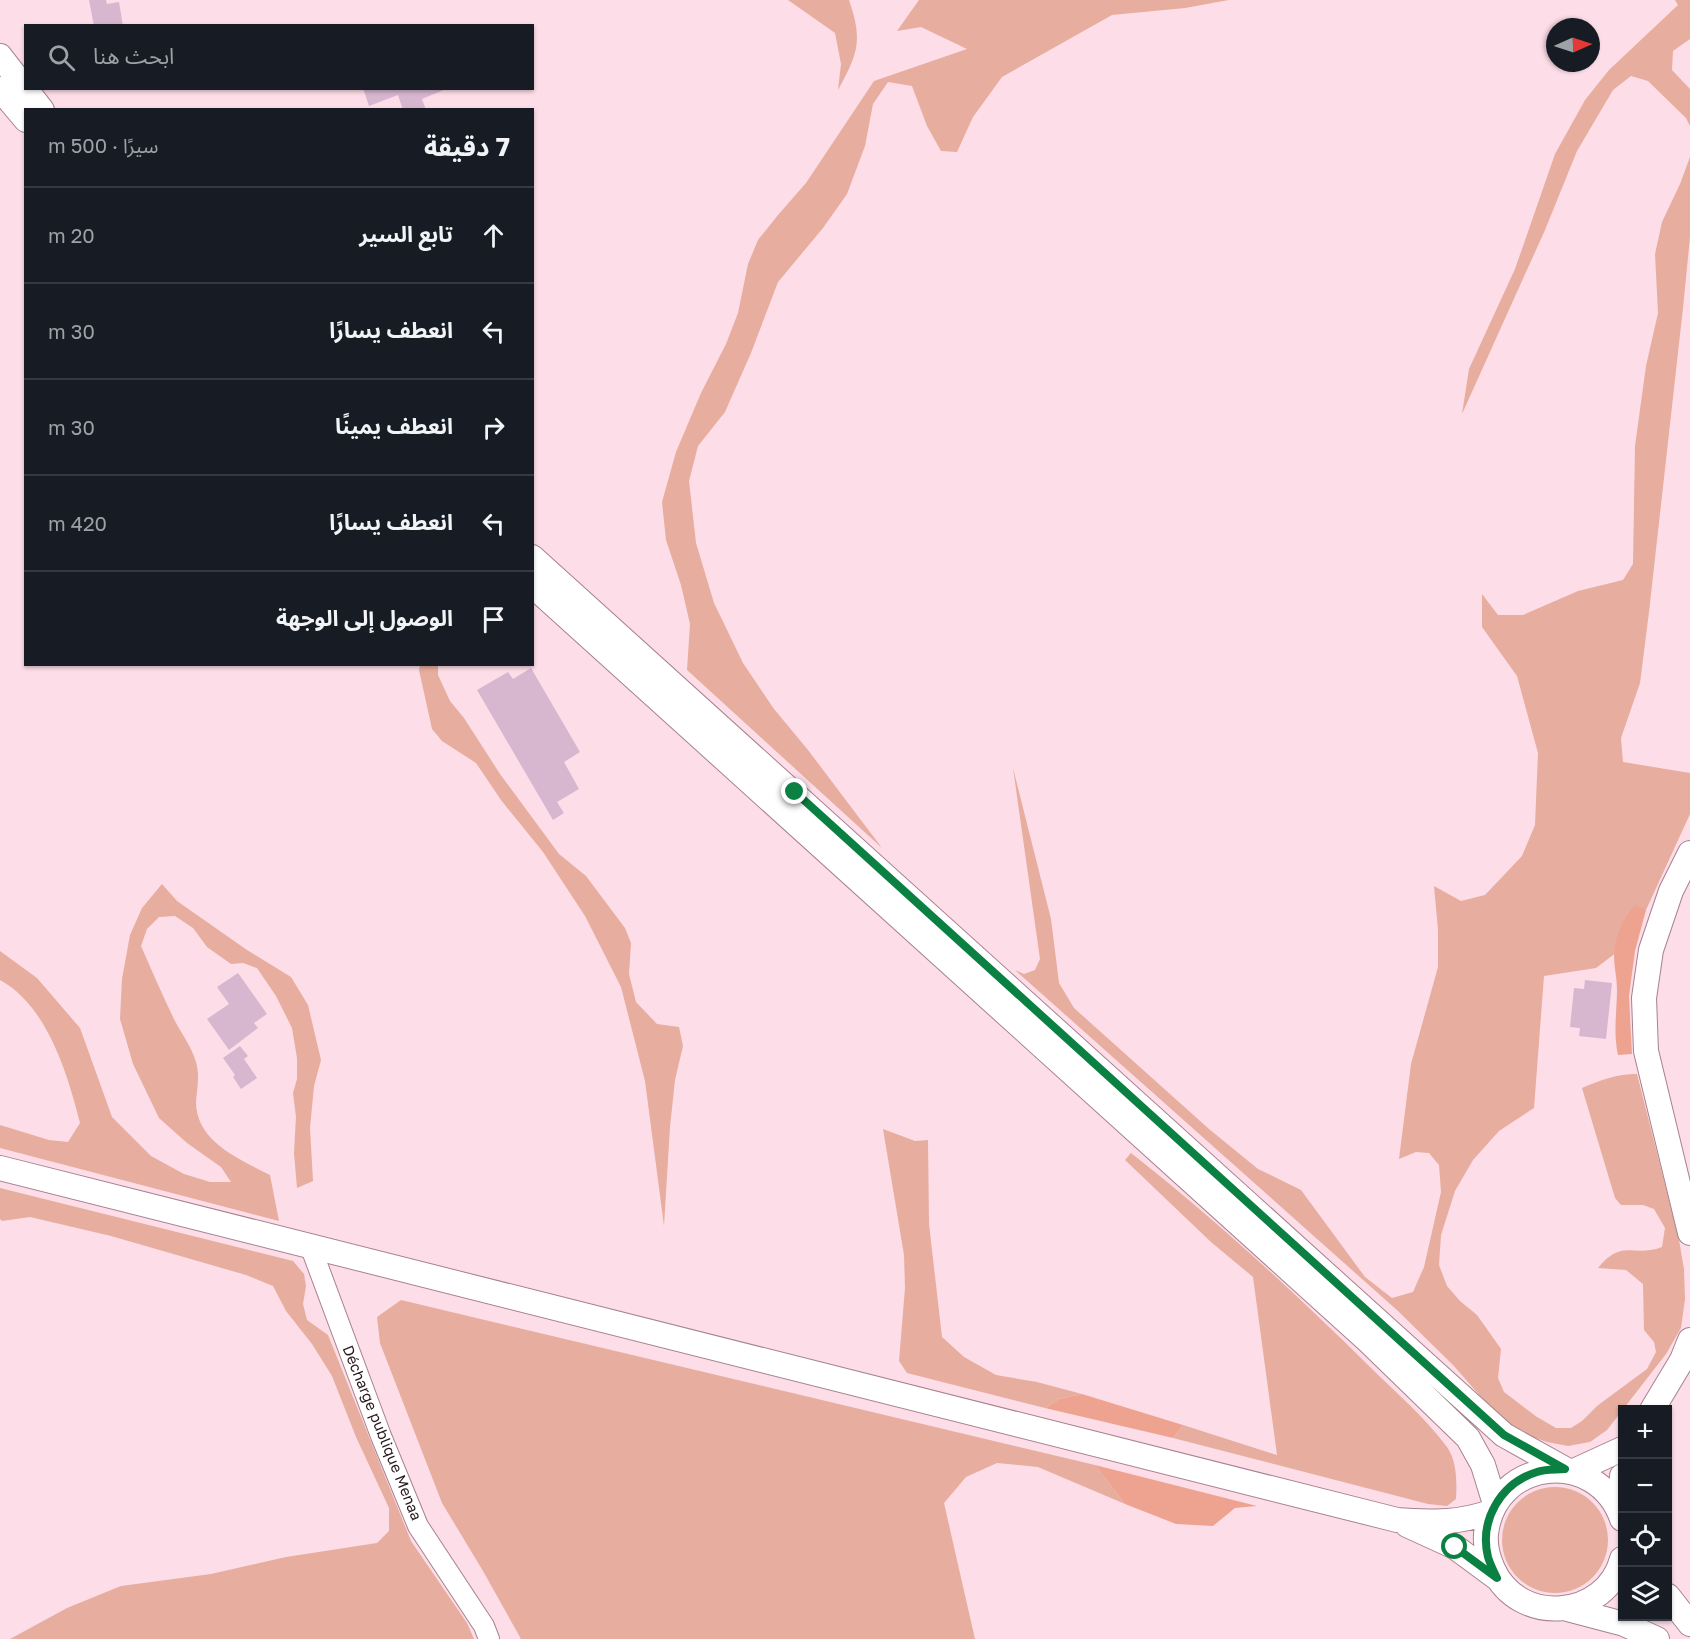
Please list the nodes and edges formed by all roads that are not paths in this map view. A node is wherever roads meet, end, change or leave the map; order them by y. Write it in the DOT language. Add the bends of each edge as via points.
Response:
graph roads {
  1 [pos="0,56"];
  2 [pos="24,87"];
  3 [pos="0,89"];
  4 [pos="26,90"];
  5 [pos="40,108"];
  6 [pos="24,118"];
  7 [pos="534,559"];
  8 [pos="534,587"];
  9 [pos="1690,853"];
  10 [pos="0,1168"];
  11 [pos="1690,1233"];
  12 [pos="311,1248"];
  13 [pos="1690,1340"];
  14 [pos="1655,1405"];
  15 [pos="1618,1451"];
  16 [pos="1569,1470"];
  17 [pos="1493,1508"];
  18 [pos="1618,1509"];
  19 [pos="1397,1520"];
  20 [pos="1621,1567"];
  21 [pos="1497,1578"];
  22 [pos="1672,1601"];
  23 [pos="1567,1609"];
  24 [pos="1690,1624"];
  25 [pos="489,1639"];
  26 [pos="1657,1639"];
  1 -- 2 [label="main road"];
  3 -- 6 [label="main road"];
  4 -- 5 [label="main road"];
  7 -- 16 [label="main road" via="1504,1435"];
  8 -- 17 [label="main road" via="1365,1338 1468,1438 1483,1465"];
  9 -- 11 [label="main road" via="1671,891 1651,950 1644,998 1646,1051"];
  10 -- 12 [label="main road"];
  12 -- 19 [label="main road"];
  12 -- 25 [label="street, Décharge publique Menaa" via="418,1526"];
  13 -- 14 [label="main road"];
  15 -- 16 [label="main road"];
  16 -- 17 [label="main road" via="1538,1471 1514,1483"];
  16 -- 18 [label="main road" via="1600,1485"];
  17 -- 19 [label="main road" via="1467,1520"];
  17 -- 21 [label="main road" via="1486,1535 1488,1557"];
  19 -- 21 [label="main road" via="1455,1547"];
  20 -- 23 [label="main road" via="1607,1588 1589,1602"];
  21 -- 23 [label="main road" via="1510,1594 1527,1604 1547,1610"];
  22 -- 24 [label="main road"];
  23 -- 26 [label="main road" via="1623,1624"];
}
